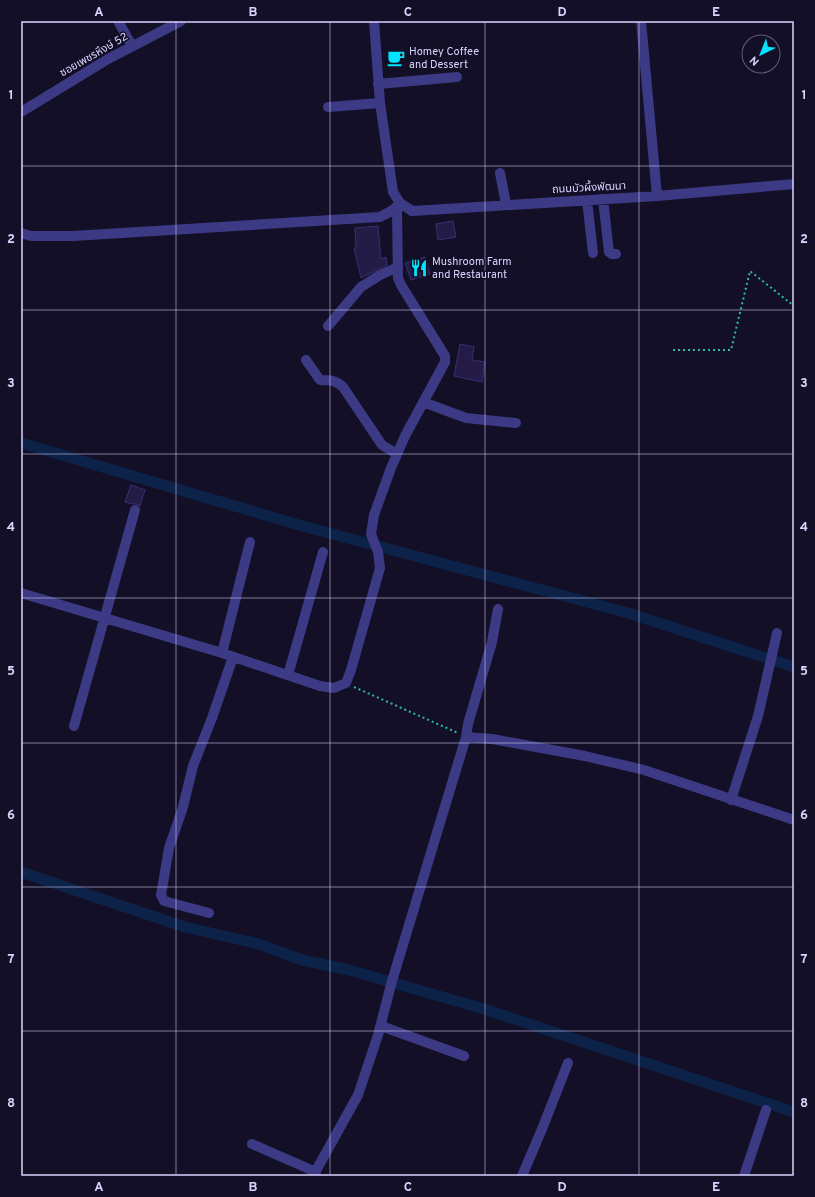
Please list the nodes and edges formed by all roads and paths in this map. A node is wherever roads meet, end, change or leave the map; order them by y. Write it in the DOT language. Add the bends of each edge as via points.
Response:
graph roads {
  1 [pos="118,21"];
  2 [pos="181,21"];
  3 [pos="374,21"];
  4 [pos="641,21"];
  5 [pos="132,46"];
  6 [pos="457,77"];
  7 [pos="378,84"];
  8 [pos="380,103"];
  9 [pos="328,107"];
  10 [pos="21,112"];
  11 [pos="500,173"];
  12 [pos="794,184"];
  13 [pos="657,196"];
  14 [pos="603,199"];
  15 [pos="587,200"];
  16 [pos="400,203"];
  17 [pos="506,204"];
  18 [pos="21,233"];
  19 [pos="593,252"];
  20 [pos="616,254"];
  21 [pos="398,267"];
  22 [pos="794,306"];
  23 [pos="328,326"];
  24 [pos="673,350"];
  25 [pos="306,360"];
  26 [pos="423,402"];
  27 [pos="516,423"];
  28 [pos="397,454"];
  29 [pos="135,510"];
  30 [pos="250,542"];
  31 [pos="324,552"];
  32 [pos="21,594"];
  33 [pos="498,609"];
  34 [pos="104,617"];
  35 [pos="777,633"];
  36 [pos="222,653"];
  37 [pos="233,657"];
  38 [pos="288,675"];
  39 [pos="346,683"];
  40 [pos="74,726"];
  41 [pos="466,737"];
  42 [pos="731,800"];
  43 [pos="794,820"];
  44 [pos="209,913"];
  45 [pos="380,1026"];
  46 [pos="464,1056"];
  47 [pos="568,1063"];
  48 [pos="766,1110"];
  49 [pos="252,1144"];
  50 [pos="315,1174"];
  51 [pos="522,1176"];
  52 [pos="744,1176"];
  1 -- 5 [label="street"];
  2 -- 5 [label="street, ซอยเพชรหึงษ์ 52"];
  3 -- 7 [label="street"];
  4 -- 13 [label="street"];
  5 -- 10 [label="street, ซอยเพชรหึงษ์ 52"];
  6 -- 7 [label="street"];
  7 -- 8 [label="street"];
  8 -- 9 [label="street"];
  8 -- 16 [label="street" via="393,192"];
  11 -- 17 [label="street"];
  12 -- 13 [label="street, ถนนบัวผึ้งพัฒนา"];
  13 -- 14 [label="street, ถนนบัวผึ้งพัฒนา"];
  14 -- 15 [label="street, ถนนบัวผึ้งพัฒนา"];
  14 -- 20 [label="street" via="609,252"];
  15 -- 17 [label="street, ถนนบัวผึ้งพัฒนา"];
  15 -- 19 [label="street"];
  16 -- 17 [label="street, ถนนบัวผึ้งพัฒนา" via="412,211"];
  16 -- 18 [label="street" via="380,217 72,236 31,236"];
  16 -- 21 [label="street" via="396,211"];
  21 -- 23 [label="street" via="361,287"];
  21 -- 26 [label="street" via="401,285 445,356 445,362"];
  22 -- 24 [label="path" via="750,271 731,350"];
  25 -- 28 [label="street" via="320,380 337,381 343,387 382,445"];
  26 -- 27 [label="street" via="466,418"];
  26 -- 28 [label="street"];
  28 -- 39 [label="street" via="374,515 371,534 378,552 380,568"];
  29 -- 34 [label="street"];
  30 -- 36 [label="street"];
  31 -- 38 [label="street"];
  32 -- 34 [label="street"];
  33 -- 41 [label="street" via="492,642"];
  34 -- 36 [label="street"];
  34 -- 40 [label="street"];
  35 -- 42 [label="street" via="758,716"];
  36 -- 37 [label="street"];
  37 -- 38 [label="street"];
  37 -- 44 [label="street" via="193,766 169,848 161,895 164,901"];
  38 -- 39 [label="street" via="334,688"];
  39 -- 41 [label="path"];
  41 -- 42 [label="street" via="492,739 585,756 644,770"];
  41 -- 45 [label="street"];
  42 -- 43 [label="street"];
  45 -- 46 [label="street"];
  45 -- 50 [label="street" via="358,1095"];
  47 -- 51 [label="street"];
  48 -- 52 [label="street"];
  49 -- 50 [label="street"];
}
